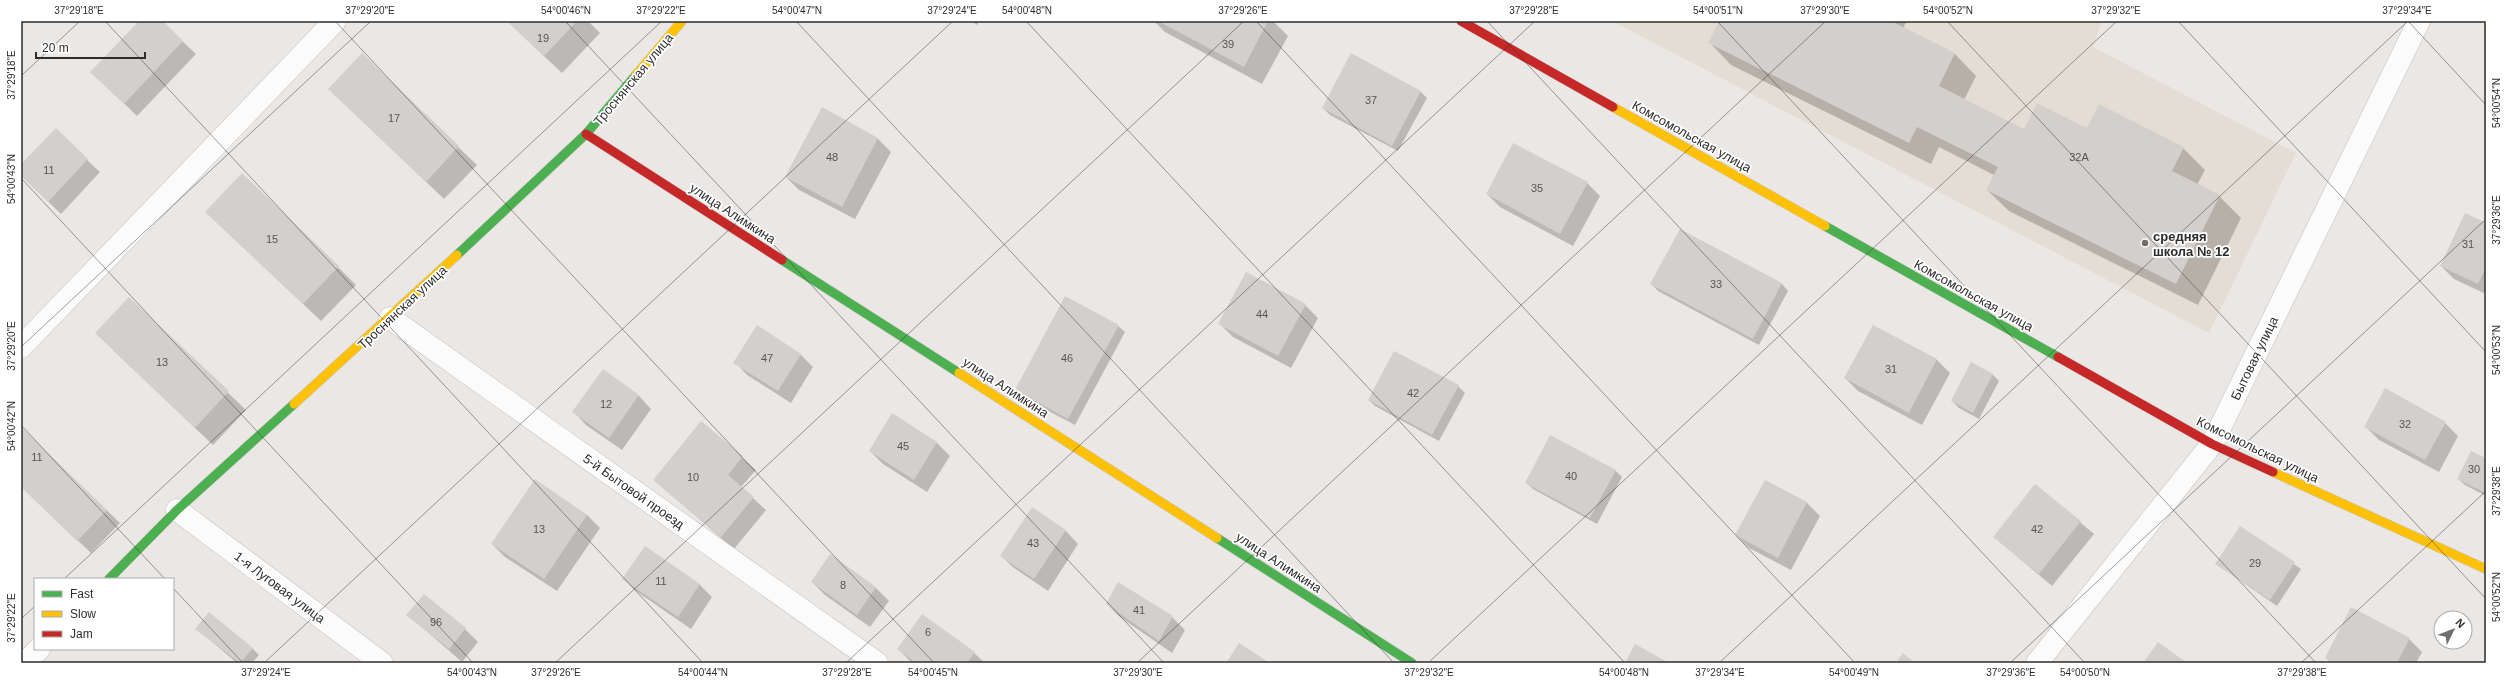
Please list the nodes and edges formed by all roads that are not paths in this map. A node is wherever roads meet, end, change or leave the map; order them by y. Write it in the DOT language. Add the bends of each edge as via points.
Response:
graph roads {
  1 [pos="335,21"];
  2 [pos="682,21"];
  3 [pos="1461,21"];
  4 [pos="2419,21"];
  5 [pos="586,134"];
  6 [pos="390,318"];
  7 [pos="21,347"];
  8 [pos="2212,444"];
  9 [pos="177,510"];
  10 [pos="2486,569"];
  11 [pos="110,578"];
  12 [pos="38,650"];
  13 [pos="26,663"];
  14 [pos="382,663"];
  15 [pos="877,663"];
  16 [pos="1412,663"];
  17 [pos="2037,663"];
  1 -- 7 [label="street"];
  2 -- 5 [label="street, Троснянская улица"];
  3 -- 8 [label="street, Комсомольская улица"];
  4 -- 8 [label="street, Бытовая улица"];
  5 -- 6 [label="street, Троснянская улица"];
  5 -- 16 [label="street, улица Алимкина"];
  6 -- 9 [label="street, Троснянская улица"];
  6 -- 15 [label="street, 5-й Бытовой проезд"];
  8 -- 10 [label="street, Комсомольская улица"];
  8 -- 17 [label="street, Бытовая улица"];
  9 -- 11 [label="street, Троснянская улица"];
  9 -- 14 [label="street, 1-я Луговая улица"];
  12 -- 13 [label="street"];
}
